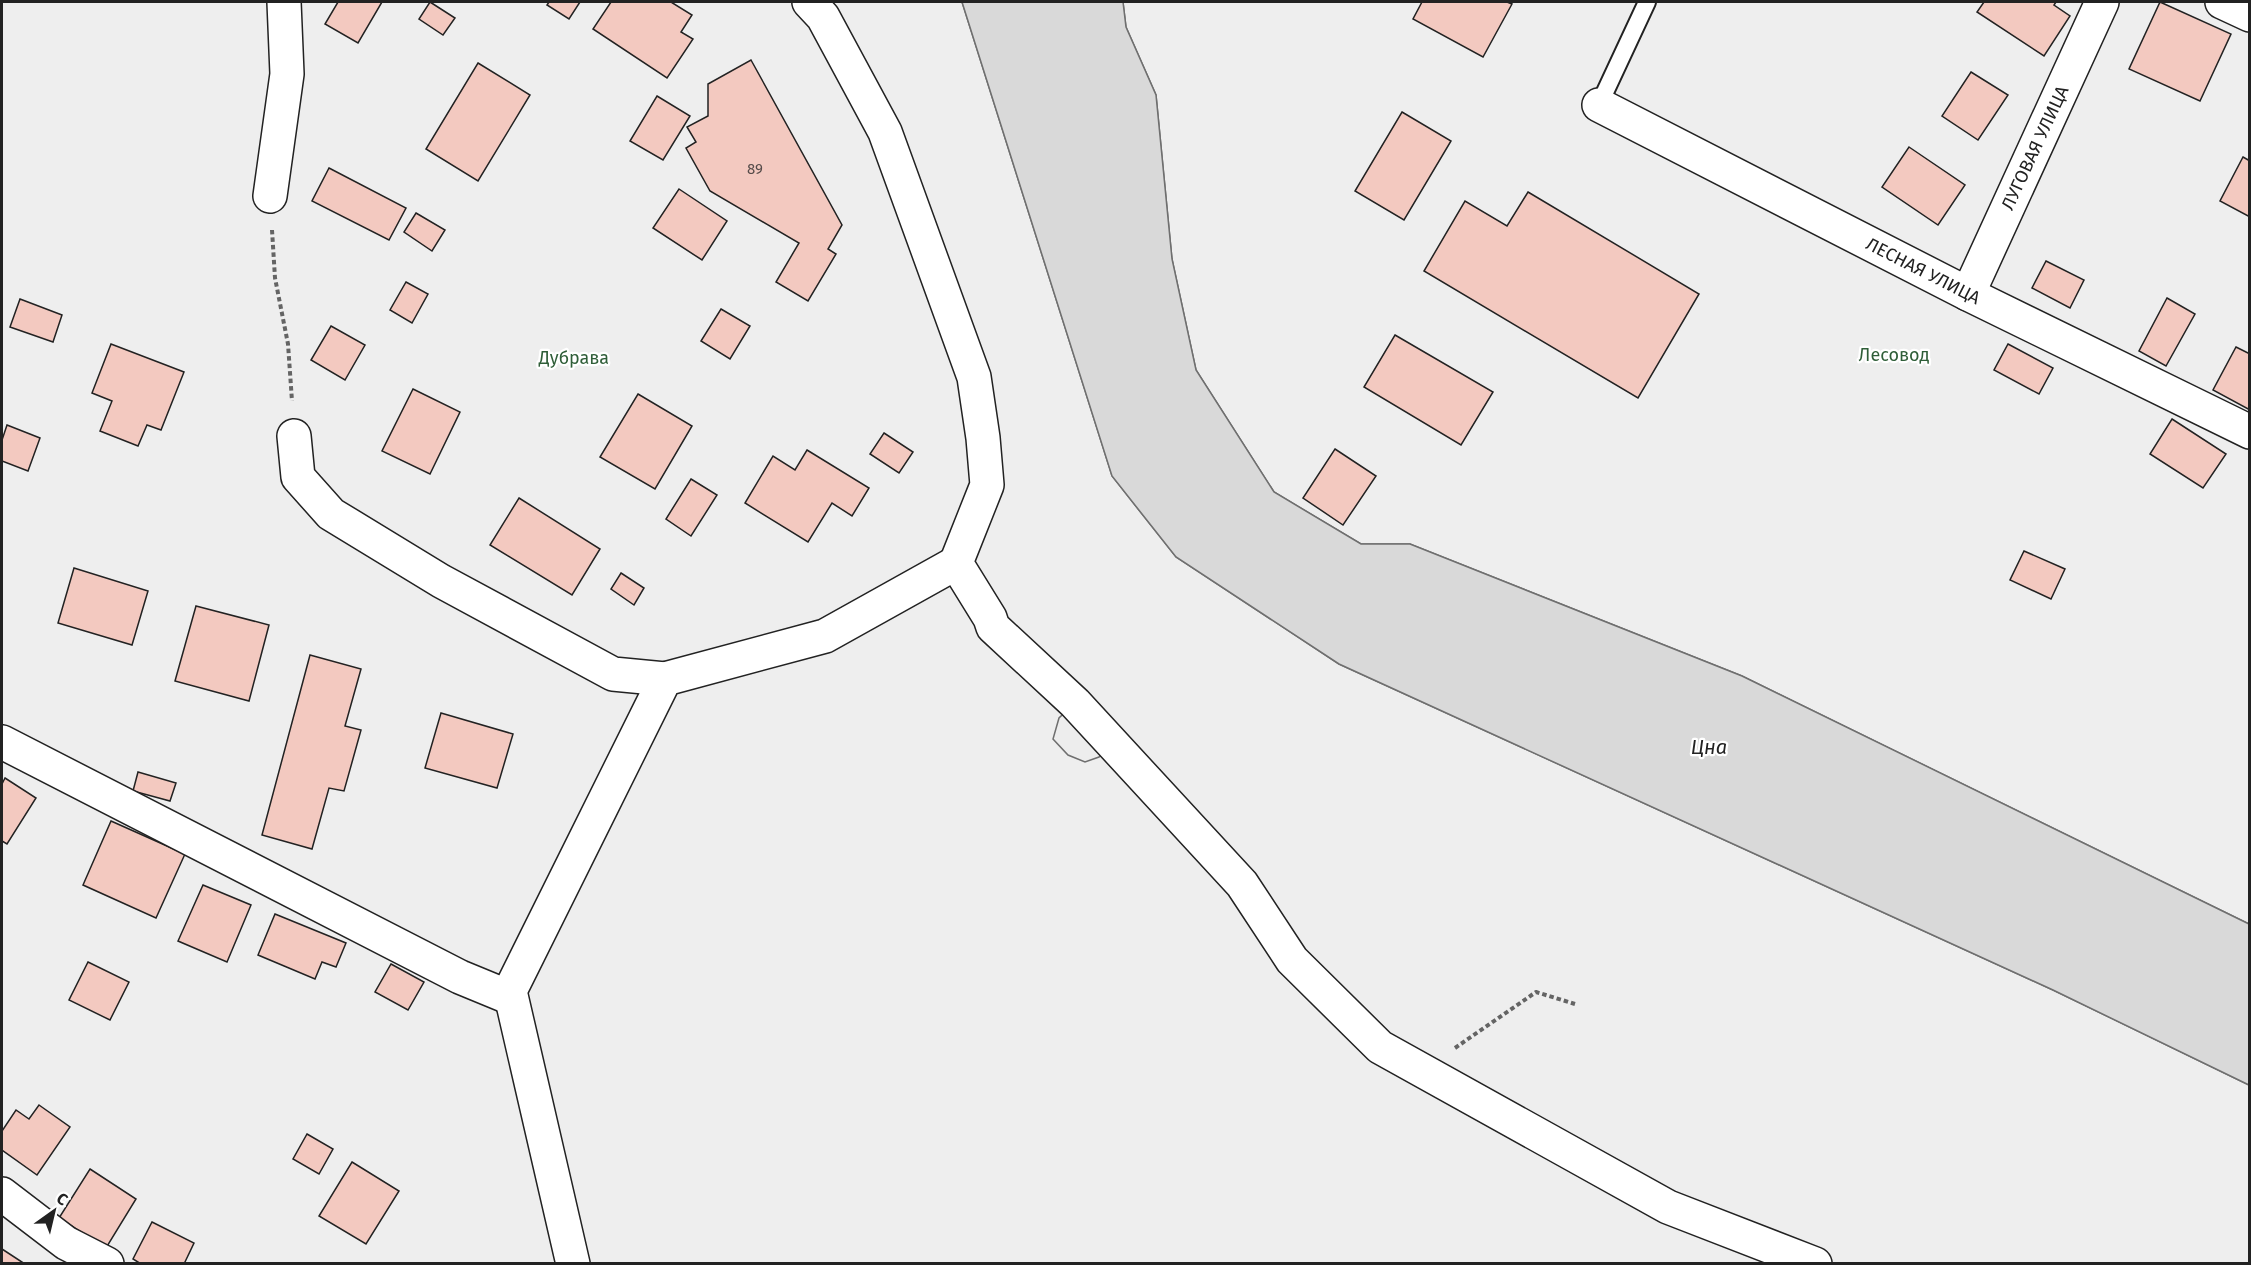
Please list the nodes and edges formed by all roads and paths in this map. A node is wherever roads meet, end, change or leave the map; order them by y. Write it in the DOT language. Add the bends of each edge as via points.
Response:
graph roads {
  1 [pos="284,2"];
  2 [pos="809,2"];
  3 [pos="1647,2"];
  4 [pos="2102,2"];
  5 [pos="2222,2"];
  6 [pos="2250,15"];
  7 [pos="1599,105"];
  8 [pos="270,196"];
  9 [pos="1968,294"];
  10 [pos="2250,432"];
  11 [pos="294,436"];
  12 [pos="956,563"];
  13 [pos="665,679"];
  14 [pos="2,742"];
  15 [pos="511,998"];
  16 [pos="1575,1004"];
  17 [pos="1422,1071"];
  18 [pos="2,1194"];
  19 [pos="107,1263"];
  20 [pos="573,1263"];
  21 [pos="1815,1263"];
  1 -- 8 [label="street" via="287,74"];
  2 -- 12 [label="street" via="823,16 885,132 974,377 987,486"];
  3 -- 7 [label="lane"];
  4 -- 9 [label="street, ЛУГОВАЯ УЛИЦА"];
  5 -- 6 [label="street"];
  7 -- 9 [label="street, ЛЕСНАЯ УЛИЦА"];
  8 -- 11 [label="path" via="275,278 288,344"];
  9 -- 10 [label="street, ЛЕСНАЯ УЛИЦА"];
  11 -- 13 [label="street" via="298,477 331,514 441,581 614,674"];
  12 -- 13 [label="street" via="825,636"];
  12 -- 17 [label="street" via="993,627 1066,693 1242,884 1292,960 1380,1047"];
  13 -- 15 [label="street" via="510,991"];
  14 -- 15 [label="street" via="460,977"];
  15 -- 20 [label="street"];
  16 -- 17 [label="path" via="1536,992"];
  17 -- 21 [label="street" via="1668,1207"];
  18 -- 19 [label="street" via="66,1243"];
}
